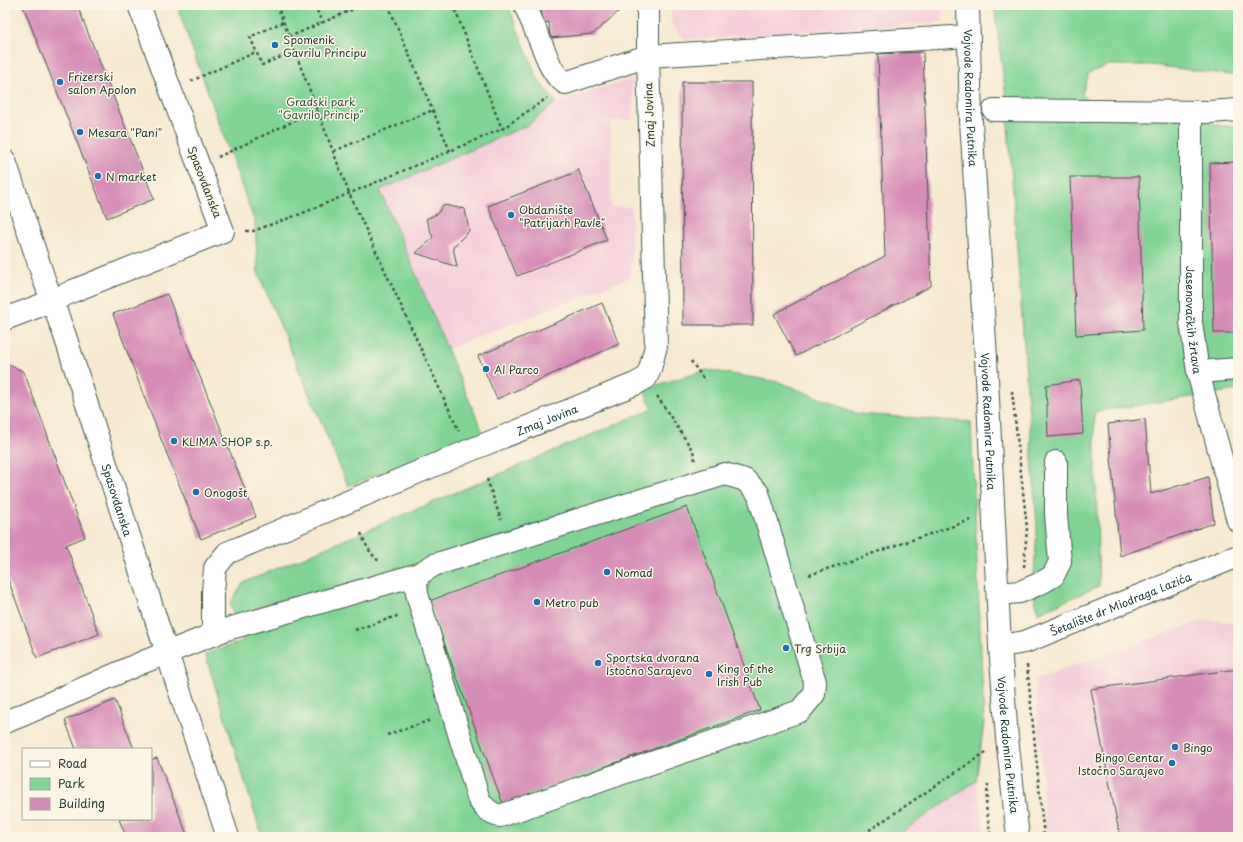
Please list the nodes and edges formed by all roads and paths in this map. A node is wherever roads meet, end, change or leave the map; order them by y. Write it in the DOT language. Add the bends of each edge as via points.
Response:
graph roads {
  1 [pos="139,5"];
  2 [pos="277,5"];
  3 [pos="315,5"];
  4 [pos="363,5"];
  5 [pos="388,5"];
  6 [pos="453,5"];
  7 [pos="525,5"];
  8 [pos="648,5"];
  9 [pos="968,5"];
  10 [pos="284,22"];
  11 [pos="322,23"];
  12 [pos="970,36"];
  13 [pos="289,37"];
  14 [pos="295,51"];
  15 [pos="256,52"];
  16 [pos="648,56"];
  17 [pos="565,83"];
  18 [pos="171,90"];
  19 [pos="317,110"];
  20 [pos="433,110"];
  21 [pos="994,110"];
  22 [pos="1238,110"];
  23 [pos="1191,112"];
  24 [pos="502,129"];
  25 [pos="334,152"];
  26 [pos="450,152"];
  27 [pos="5,161"];
  28 [pos="199,166"];
  29 [pos="349,193"];
  30 [pos="223,231"];
  31 [pos="52,301"];
  32 [pos="5,319"];
  33 [pos="691,361"];
  34 [pos="1238,369"];
  35 [pos="1198,372"];
  36 [pos="705,381"];
  37 [pos="468,451"];
  38 [pos="1056,462"];
  39 [pos="487,479"];
  40 [pos="972,519"];
  41 [pos="1238,521"];
  42 [pos="502,523"];
  43 [pos="1238,556"];
  44 [pos="419,574"];
  45 [pos="809,575"];
  46 [pos="998,594"];
  47 [pos="400,615"];
  48 [pos="355,630"];
  49 [pos="213,635"];
  50 [pos="1025,642"];
  51 [pos="1000,646"];
  52 [pos="168,652"];
  53 [pos="431,720"];
  54 [pos="5,722"];
  55 [pos="387,735"];
  56 [pos="990,750"];
  57 [pos="988,778"];
  58 [pos="228,837"];
  59 [pos="859,837"];
  60 [pos="991,837"];
  61 [pos="1018,837"];
  62 [pos="1044,837"];
  1 -- 18 [label="street, Spasovdanska"];
  2 -- 10 [label="path"];
  3 -- 11 [label="path"];
  4 -- 11 [label="path"];
  5 -- 20 [label="path"];
  6 -- 24 [label="path"];
  7 -- 17 [label="street" via="551,67"];
  8 -- 16 [label="street, Zmaj Jovina"];
  9 -- 12 [label="street, Vojvode Radomira Putnika"];
  10 -- 13 [label="path"];
  10 -- 15 [label="path" via="250,37"];
  11 -- 13 [label="path"];
  12 -- 16 [label="street"];
  12 -- 46 [label="street, Vojvode Radomira Putnika" via="971,121"];
  13 -- 14 [label="path"];
  14 -- 15 [label="path" via="262,65"];
  14 -- 19 [label="path"];
  15 -- 18 [label="path"];
  16 -- 17 [label="street"];
  16 -- 37 [label="street, Zmaj Jovina" via="656,346 646,378"];
  17 -- 24 [label="path"];
  18 -- 28 [label="street, Spasovdanska"];
  19 -- 25 [label="path"];
  19 -- 28 [label="path"];
  20 -- 25 [label="path"];
  20 -- 26 [label="path"];
  21 -- 23 [label="street"];
  22 -- 23 [label="street"];
  23 -- 35 [label="street, Jasenovačkih žrtava" via="1190,322"];
  24 -- 26 [label="path"];
  25 -- 29 [label="path"];
  26 -- 29 [label="path"];
  27 -- 31 [label="street, Spasovdanska"];
  28 -- 30 [label="street, Spasovdanska"];
  29 -- 30 [label="path" via="253,231"];
  29 -- 37 [label="path"];
  30 -- 31 [label="street, Spasovdanska"];
  31 -- 32 [label="street, Spasovdanska"];
  31 -- 52 [label="street, Spasovdanska"];
  33 -- 36 [label="path"];
  34 -- 35 [label="street"];
  35 -- 41 [label="street, Jasenovačkih žrtava"];
  37 -- 49 [label="street, Zmaj Jovina" via="226,553 215,568"];
  38 -- 46 [label="street" via="1056,515 1060,562 1053,576 1041,583 1020,592"];
  39 -- 42 [label="path"];
  40 -- 45 [label="path"];
  43 -- 50 [label="street, Šetalište dr Miodraga Lazića"];
  44 -- 44 [label="street" via="417,594 479,800 495,815 500,816 800,711 814,694 815,682 758,493 745,480 725,474 434,565"];
  44 -- 49 [label="street"];
  46 -- 51 [label="street, Vojvode Radomira Putnika"];
  47 -- 48 [label="path"];
  49 -- 52 [label="street"];
  50 -- 51 [label="street, Šetalište dr Miodraga Lazića"];
  50 -- 62 [label="path"];
  51 -- 61 [label="street, Vojvode Radomira Putnika"];
  52 -- 54 [label="street"];
  52 -- 58 [label="street, Spasovdanska"];
  53 -- 55 [label="path"];
  56 -- 59 [label="path"];
  57 -- 60 [label="path" via="986,806"];
}
